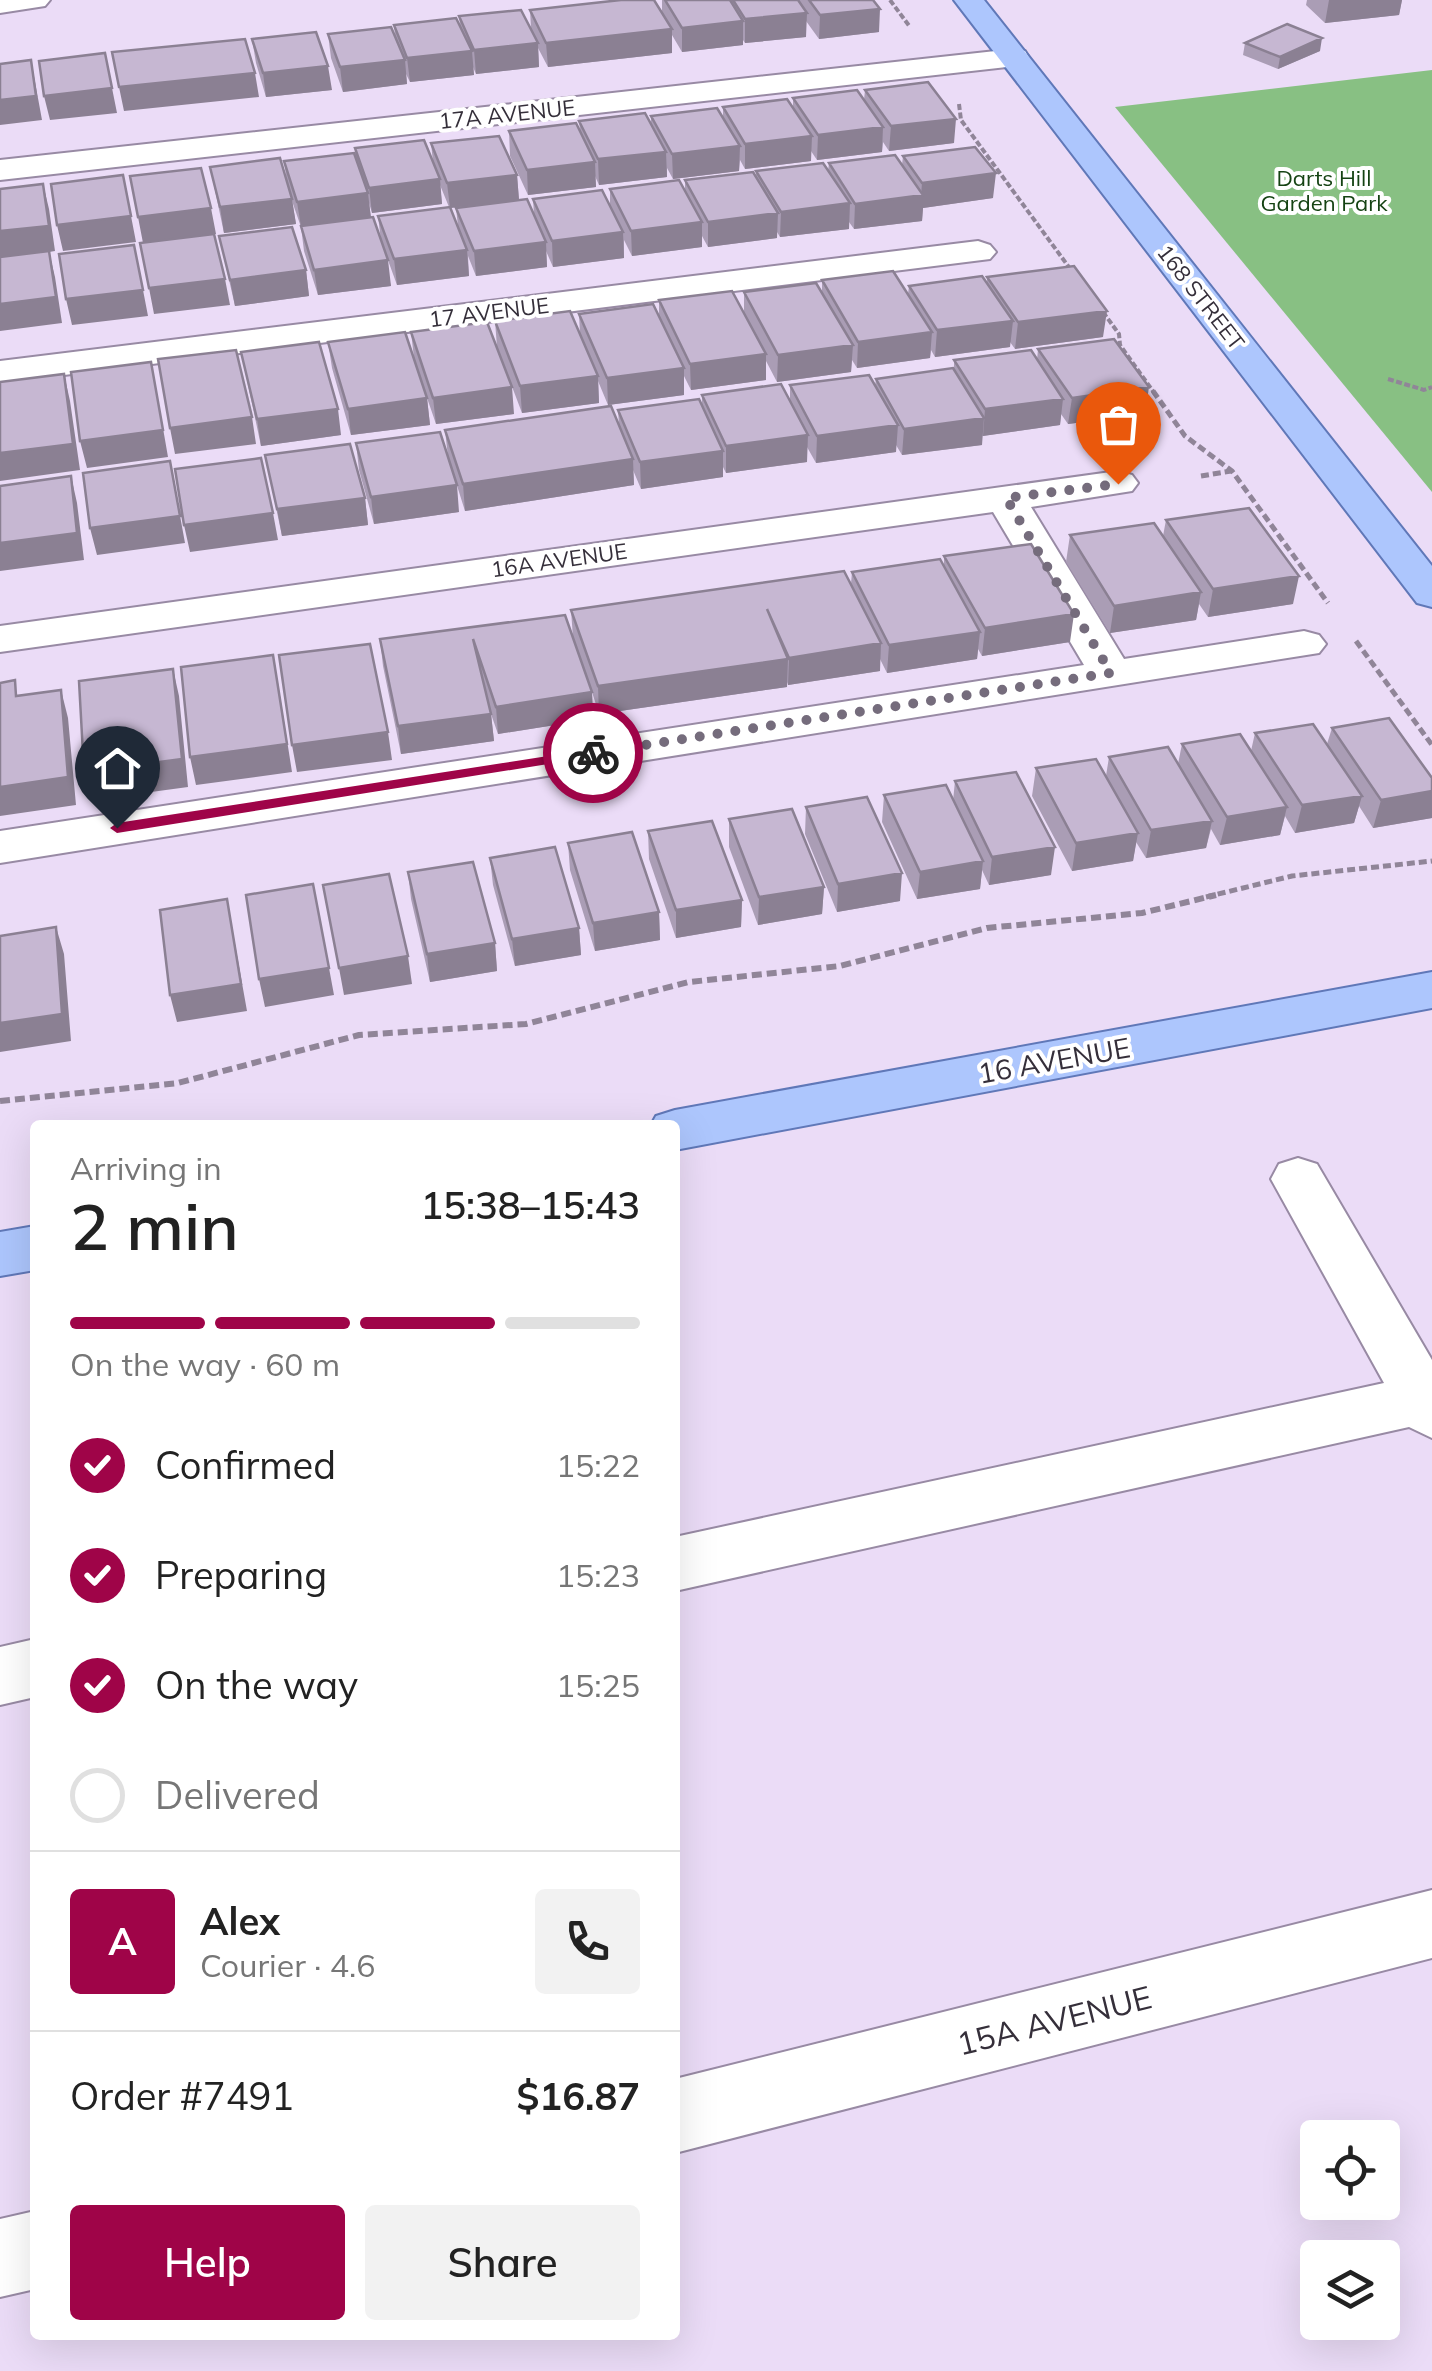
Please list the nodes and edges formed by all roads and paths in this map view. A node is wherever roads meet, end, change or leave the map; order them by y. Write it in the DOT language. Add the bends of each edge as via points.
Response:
graph roads {
  1 [pos="36,0"];
  2 [pos="890,0"];
  3 [pos="969,0"];
  4 [pos="0,4"];
  5 [pos="919,40"];
  6 [pos="1014,58"];
  7 [pos="958,94"];
  8 [pos="0,170"];
  9 [pos="978,252"];
  10 [pos="1077,278"];
  11 [pos="1098,306"];
  12 [pos="0,372"];
  13 [pos="1388,379"];
  14 [pos="1432,387"];
  15 [pos="1424,390"];
  16 [pos="1432,395"];
  17 [pos="1232,471"];
  18 [pos="1201,476"];
  19 [pos="1118,484"];
  20 [pos="1006,498"];
  21 [pos="1432,594"];
  22 [pos="1321,630"];
  23 [pos="1350,632"];
  24 [pos="0,639"];
  25 [pos="1111,673"];
  26 [pos="1432,745"];
  27 [pos="0,846"];
  28 [pos="1432,861"];
  29 [pos="1432,990"];
  30 [pos="0,1100"];
  31 [pos="680,1129"];
  32 [pos="1298,1179"];
  33 [pos="30,1249"];
  34 [pos="0,1254"];
  35 [pos="1428,1406"];
  36 [pos="680,1563"];
  37 [pos="30,1669"];
  38 [pos="0,1676"];
  39 [pos="1432,1924"];
  40 [pos="680,2115"];
  41 [pos="30,2251"];
  42 [pos="0,2258"];
  1 -- 4 [label="street"];
  2 -- 5 [label="path"];
  3 -- 6 [label="main road, 168 STREET"];
  6 -- 8 [label="street, 17A AVENUE"];
  6 -- 21 [label="main road, 168 STREET"];
  7 -- 10 [label="path" via="961,120"];
  9 -- 12 [label="street, 17 AVENUE"];
  11 -- 17 [label="path" via="1185,436"];
  13 -- 15 [label="path"];
  14 -- 15 [label="path"];
  15 -- 16 [label="path"];
  17 -- 18 [label="path"];
  17 -- 22 [label="path"];
  19 -- 20 [label="street, 16A AVENUE"];
  20 -- 24 [label="street, 16A AVENUE"];
  20 -- 25 [label="street"];
  22 -- 25 [label="street"];
  23 -- 26 [label="path"];
  25 -- 27 [label="street"];
  28 -- 30 [label="path" via="1292,876 1142,913 987,928 840,966 689,982 526,1024 359,1035 178,1083"];
  29 -- 31 [label="main road, 16 AVENUE"];
  32 -- 35 [label="street"];
  33 -- 34 [label="main road"];
  35 -- 36 [label="street"];
  37 -- 38 [label="street"];
  39 -- 40 [label="street, 15A AVENUE"];
  41 -- 42 [label="street"];
}
